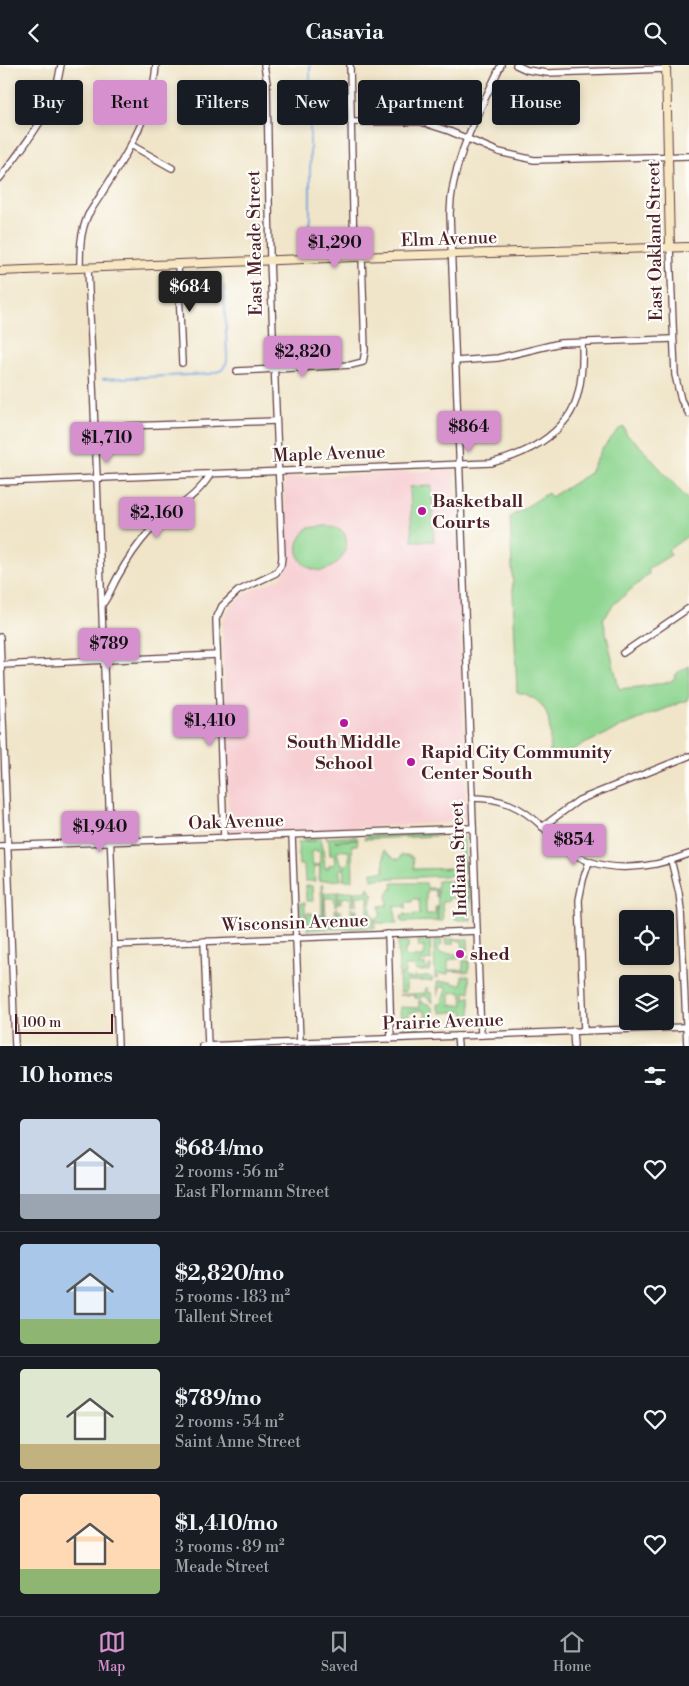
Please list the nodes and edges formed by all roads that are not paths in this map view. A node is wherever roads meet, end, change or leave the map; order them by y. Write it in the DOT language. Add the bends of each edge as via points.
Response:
graph roads {
  1 [pos="61,65"];
  2 [pos="156,65"];
  3 [pos="264,65"];
  4 [pos="350,65"];
  5 [pos="501,65"];
  6 [pos="516,65"];
  7 [pos="666,67"];
  8 [pos="351,122"];
  9 [pos="467,139"];
  10 [pos="131,145"];
  11 [pos="689,156"];
  12 [pos="668,157"];
  13 [pos="172,168"];
  14 [pos="0,178"];
  15 [pos="670,247"];
  16 [pos="689,247"];
  17 [pos="451,254"];
  18 [pos="358,257"];
  19 [pos="270,260"];
  20 [pos="178,264"];
  21 [pos="84,268"];
  22 [pos="0,271"];
  23 [pos="672,339"];
  24 [pos="582,343"];
  25 [pos="456,361"];
  26 [pos="182,363"];
  27 [pos="274,369"];
  28 [pos="237,371"];
  29 [pos="689,414"];
  30 [pos="276,421"];
  31 [pos="95,427"];
  32 [pos="459,465"];
  33 [pos="279,471"];
  34 [pos="210,475"];
  35 [pos="97,478"];
  36 [pos="0,482"];
  37 [pos="102,605"];
  38 [pos="689,608"];
  39 [pos="0,637"];
  40 [pos="623,653"];
  41 [pos="217,655"];
  42 [pos="103,660"];
  43 [pos="0,665"];
  44 [pos="689,756"];
  45 [pos="472,797"];
  46 [pos="542,827"];
  47 [pos="473,828"];
  48 [pos="292,835"];
  49 [pos="224,837"];
  50 [pos="110,842"];
  51 [pos="0,846"];
  52 [pos="8,846"];
  53 [pos="689,854"];
  54 [pos="671,860"];
  55 [pos="589,861"];
  56 [pos="689,929"];
  57 [pos="682,930"];
  58 [pos="477,931"];
  59 [pos="388,934"];
  60 [pos="296,938"];
  61 [pos="204,941"];
  62 [pos="114,945"];
  63 [pos="685,1027"];
  64 [pos="573,1031"];
  65 [pos="584,1031"];
  66 [pos="481,1035"];
  67 [pos="457,1036"];
  68 [pos="391,1039"];
  69 [pos="300,1042"];
  70 [pos="240,1045"];
  71 [pos="15,1046"];
  72 [pos="118,1046"];
  73 [pos="202,1046"];
  74 [pos="208,1046"];
  75 [pos="458,1046"];
  76 [pos="574,1046"];
  77 [pos="687,1046"];
  1 -- 14 [label="street" via="43,119"];
  2 -- 10 [label="street" via="148,105"];
  3 -- 19 [label="street, East Meade Street"];
  4 -- 8 [label="street"];
  5 -- 9 [label="street, Indiana Street"];
  6 -- 7 [label="street" via="547,73"];
  7 -- 12 [label="street, East Oakland Street"];
  8 -- 9 [label="street" via="421,122"];
  8 -- 18 [label="street"];
  9 -- 12 [label="street" via="499,153 534,160"];
  9 -- 17 [label="street, Indiana Street" via="450,196"];
  10 -- 13 [label="street"];
  10 -- 21 [label="street" via="83,227 80,237"];
  11 -- 12 [label="street"];
  12 -- 15 [label="street, East Oakland Street"];
  15 -- 16 [label="street, Elm Avenue"];
  15 -- 17 [label="street, Elm Avenue"];
  15 -- 23 [label="street, East Oakland Street"];
  17 -- 18 [label="street, Elm Avenue"];
  17 -- 25 [label="street, Indiana Street"];
  18 -- 19 [label="street, Elm Avenue"];
  18 -- 27 [label="street" via="365,351 363,362"];
  19 -- 20 [label="street, Elm Avenue"];
  19 -- 27 [label="street, East Meade Street"];
  20 -- 21 [label="street, Elm Avenue"];
  20 -- 26 [label="street"];
  21 -- 22 [label="street, Elm Avenue"];
  21 -- 31 [label="street"];
  23 -- 24 [label="street"];
  23 -- 29 [label="street, East Oakland Street" via="676,382"];
  24 -- 25 [label="street" via="550,344 498,358"];
  24 -- 32 [label="street, Maple Avenue" via="582,375 577,397 567,417 552,433 509,459"];
  25 -- 32 [label="street, Indiana Street"];
  27 -- 28 [label="street"];
  27 -- 30 [label="street, East Meade Street"];
  30 -- 31 [label="street"];
  30 -- 33 [label="street, East Meade Street"];
  31 -- 35 [label="street"];
  32 -- 33 [label="street, Maple Avenue"];
  32 -- 45 [label="street, Indiana Street"];
  33 -- 34 [label="street, Maple Avenue"];
  33 -- 41 [label="street, East Meade Street" via="281,565 273,576 246,587 222,606 216,619"];
  34 -- 35 [label="street, Maple Avenue"];
  34 -- 37 [label="street" via="201,489 148,533"];
  35 -- 36 [label="street, Maple Avenue"];
  35 -- 37 [label="street"];
  37 -- 42 [label="street"];
  38 -- 40 [label="street"];
  39 -- 43 [label="street"];
  41 -- 42 [label="street"];
  41 -- 49 [label="street, East Meade Street"];
  42 -- 43 [label="street"];
  42 -- 50 [label="street"];
  43 -- 52 [label="street"];
  44 -- 46 [label="street" via="579,800"];
  45 -- 46 [label="street" via="503,800 527,812"];
  45 -- 47 [label="street, Indiana Street"];
  46 -- 55 [label="street" via="576,856"];
  47 -- 48 [label="street, Oak Avenue"];
  47 -- 58 [label="street, Indiana Street"];
  48 -- 49 [label="street, Oak Avenue"];
  48 -- 60 [label="street"];
  49 -- 50 [label="street, Oak Avenue"];
  50 -- 52 [label="street, Oak Avenue"];
  50 -- 62 [label="street"];
  51 -- 52 [label="street, Oak Avenue"];
  52 -- 71 [label="street"];
  53 -- 54 [label="street"];
  54 -- 55 [label="street" via="633,868"];
  54 -- 57 [label="street" via="679,893"];
  55 -- 65 [label="street" via="579,901"];
  56 -- 57 [label="street"];
  57 -- 63 [label="street"];
  58 -- 59 [label="street, Wisconsin Avenue"];
  58 -- 66 [label="street, Indiana Street"];
  59 -- 60 [label="street, Wisconsin Avenue"];
  59 -- 68 [label="street"];
  60 -- 61 [label="street, Wisconsin Avenue"];
  60 -- 69 [label="street"];
  61 -- 62 [label="street, Wisconsin Avenue"];
  61 -- 74 [label="street"];
  62 -- 72 [label="street"];
  63 -- 65 [label="street, Prairie Avenue"];
  63 -- 77 [label="street"];
  64 -- 65 [label="street, Prairie Avenue"];
  64 -- 66 [label="street, Prairie Avenue"];
  64 -- 76 [label="street"];
  66 -- 67 [label="street, Prairie Avenue"];
  67 -- 68 [label="street, Prairie Avenue"];
  67 -- 75 [label="street"];
  68 -- 69 [label="street, Prairie Avenue"];
  69 -- 70 [label="street, Prairie Avenue"];
  70 -- 74 [label="street, Prairie Avenue"];
  73 -- 74 [label="street, Prairie Avenue"];
}
